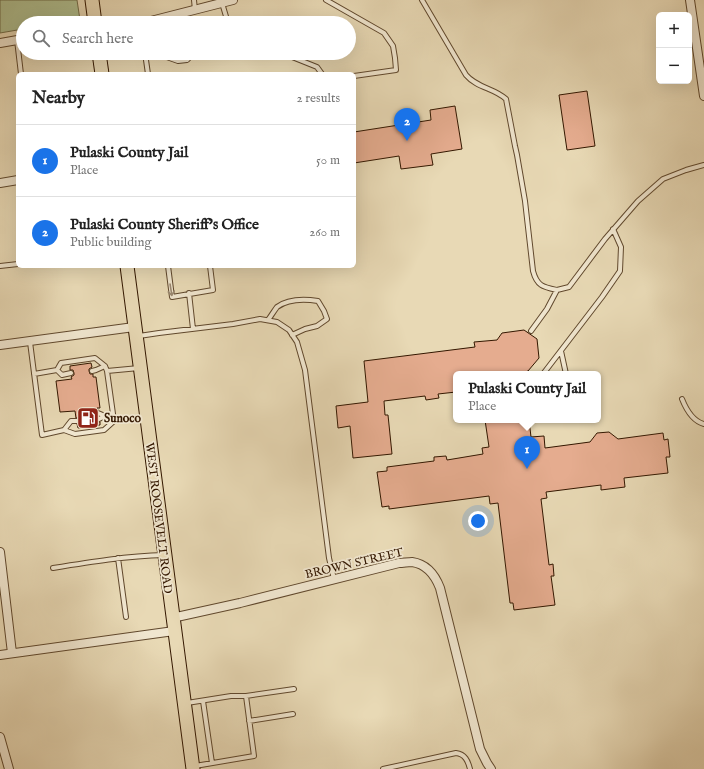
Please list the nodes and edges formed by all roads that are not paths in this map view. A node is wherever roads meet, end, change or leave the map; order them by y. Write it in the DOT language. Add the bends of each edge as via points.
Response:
graph roads {
  1 [pos="92,0"];
  2 [pos="194,0"];
  3 [pos="326,0"];
  4 [pos="422,0"];
  5 [pos="690,0"];
  6 [pos="228,1"];
  7 [pos="195,10"];
  8 [pos="94,16"];
  9 [pos="171,16"];
  10 [pos="228,16"];
  11 [pos="354,16"];
  12 [pos="356,17"];
  13 [pos="16,41"];
  14 [pos="0,43"];
  15 [pos="21,60"];
  16 [pos="100,60"];
  17 [pos="146,60"];
  18 [pos="175,60"];
  19 [pos="187,60"];
  20 [pos="300,60"];
  21 [pos="22,72"];
  22 [pos="102,72"];
  23 [pos="148,72"];
  24 [pos="321,72"];
  25 [pos="356,76"];
  26 [pos="704,96"];
  27 [pos="704,165"];
  28 [pos="16,180"];
  29 [pos="0,183"];
  30 [pos="613,229"];
  31 [pos="16,264"];
  32 [pos="0,266"];
  33 [pos="127,268"];
  34 [pos="168,268"];
  35 [pos="210,268"];
  36 [pos="557,290"];
  37 [pos="189,294"];
  38 [pos="268,320"];
  39 [pos="193,329"];
  40 [pos="531,331"];
  41 [pos="135,332"];
  42 [pos="292,335"];
  43 [pos="30,342"];
  44 [pos="0,345"];
  45 [pos="561,351"];
  46 [pos="105,366"];
  47 [pos="140,368"];
  48 [pos="57,370"];
  49 [pos="92,371"];
  50 [pos="108,371"];
  51 [pos="545,371"];
  52 [pos="565,371"];
  53 [pos="71,373"];
  54 [pos="34,374"];
  55 [pos="682,399"];
  56 [pos="98,413"];
  57 [pos="104,416"];
  58 [pos="99,418"];
  59 [pos="147,418"];
  60 [pos="76,419"];
  61 [pos="114,421"];
  62 [pos="704,424"];
  63 [pos="64,430"];
  64 [pos="0,552"];
  65 [pos="164,555"];
  66 [pos="118,558"];
  67 [pos="53,568"];
  68 [pos="2,578"];
  69 [pos="334,580"];
  70 [pos="126,617"];
  71 [pos="172,618"];
  72 [pos="174,631"];
  73 [pos="12,653"];
  74 [pos="0,655"];
  75 [pos="294,689"];
  76 [pos="246,696"];
  77 [pos="203,700"];
  78 [pos="184,704"];
  79 [pos="293,714"];
  80 [pos="249,721"];
  81 [pos="0,737"];
  82 [pos="212,763"];
  83 [pos="192,768"];
  84 [pos="8,769"];
  85 [pos="383,769"];
  86 [pos="470,769"];
  87 [pos="491,769"];
  1 -- 8 [label="main road"];
  2 -- 7 [label="lane"];
  3 -- 11 [label="lane"];
  4 -- 36 [label="lane" via="470,80 506,99 525,201 533,271 540,285"];
  5 -- 26 [label="street"];
  6 -- 7 [label="street"];
  6 -- 10 [label="lane"];
  7 -- 9 [label="street"];
  12 -- 25 [label="lane" via="384,33 393,46 396,70"];
  13 -- 14 [label="street"];
  15 -- 21 [label="lane"];
  16 -- 22 [label="main road"];
  17 -- 23 [label="lane"];
  18 -- 19 [label="lane"];
  20 -- 24 [label="lane" via="317,67"];
  27 -- 30 [label="lane" via="663,179 638,201"];
  28 -- 29 [label="street"];
  30 -- 36 [label="lane" via="569,287"];
  30 -- 45 [label="lane" via="621,247 620,271"];
  31 -- 32 [label="lane"];
  33 -- 41 [label="main road, WEST ROOSEVELT ROAD"];
  34 -- 37 [label="lane, one-way" via="172,297"];
  35 -- 37 [label="lane" via="213,290"];
  36 -- 40 [label="lane"];
  37 -- 39 [label="lane"];
  38 -- 39 [label="lane"];
  38 -- 42 [label="lane" via="278,322"];
  38 -- 42 [label="lane" via="277,308 287,302 318,301 327,319 317,326"];
  39 -- 41 [label="lane" via="159,333"];
  41 -- 43 [label="street"];
  41 -- 47 [label="main road, WEST ROOSEVELT ROAD"];
  42 -- 69 [label="lane" via="297,342 305,370"];
  43 -- 44 [label="street"];
  43 -- 54 [label="lane"];
  45 -- 51 [label="lane"];
  45 -- 52 [label="lane"];
  46 -- 48 [label="lane" via="95,358 61,363"];
  46 -- 49 [label="lane"];
  46 -- 50 [label="lane"];
  47 -- 50 [label="lane"];
  47 -- 59 [label="main road, WEST ROOSEVELT ROAD"];
  48 -- 53 [label="lane" via="62,375"];
  48 -- 54 [label="lane"];
  50 -- 61 [label="lane"];
  54 -- 63 [label="lane" via="42,434"];
  55 -- 62 [label="lane" via="691,416 698,423"];
  56 -- 57 [label="lane"];
  57 -- 58 [label="lane"];
  57 -- 61 [label="lane"];
  59 -- 61 [label="lane"];
  59 -- 65 [label="main road, WEST ROOSEVELT ROAD"];
  60 -- 63 [label="lane"];
  61 -- 63 [label="lane" via="104,430 75,434"];
  64 -- 68 [label="street"];
  65 -- 66 [label="lane"];
  65 -- 71 [label="main road, WEST ROOSEVELT ROAD"];
  66 -- 67 [label="lane"];
  66 -- 70 [label="lane"];
  68 -- 73 [label="street"];
  69 -- 71 [label="street, BROWN STREET"];
  69 -- 87 [label="street, BROWN STREET" via="410,562 420,564 433,574 440,588 480,749"];
  71 -- 72 [label="main road, WEST ROOSEVELT ROAD"];
  72 -- 73 [label="street"];
  72 -- 78 [label="main road, WEST ROOSEVELT ROAD"];
  73 -- 74 [label="street"];
  75 -- 76 [label="lane"];
  76 -- 77 [label="lane"];
  76 -- 80 [label="lane"];
  77 -- 78 [label="lane"];
  77 -- 82 [label="lane"];
  78 -- 83 [label="main road, WEST ROOSEVELT ROAD"];
  79 -- 80 [label="lane"];
  80 -- 82 [label="lane" via="254,756"];
  81 -- 84 [label="street"];
  82 -- 83 [label="lane"];
  85 -- 86 [label="lane" via="456,753 467,759"];
}
